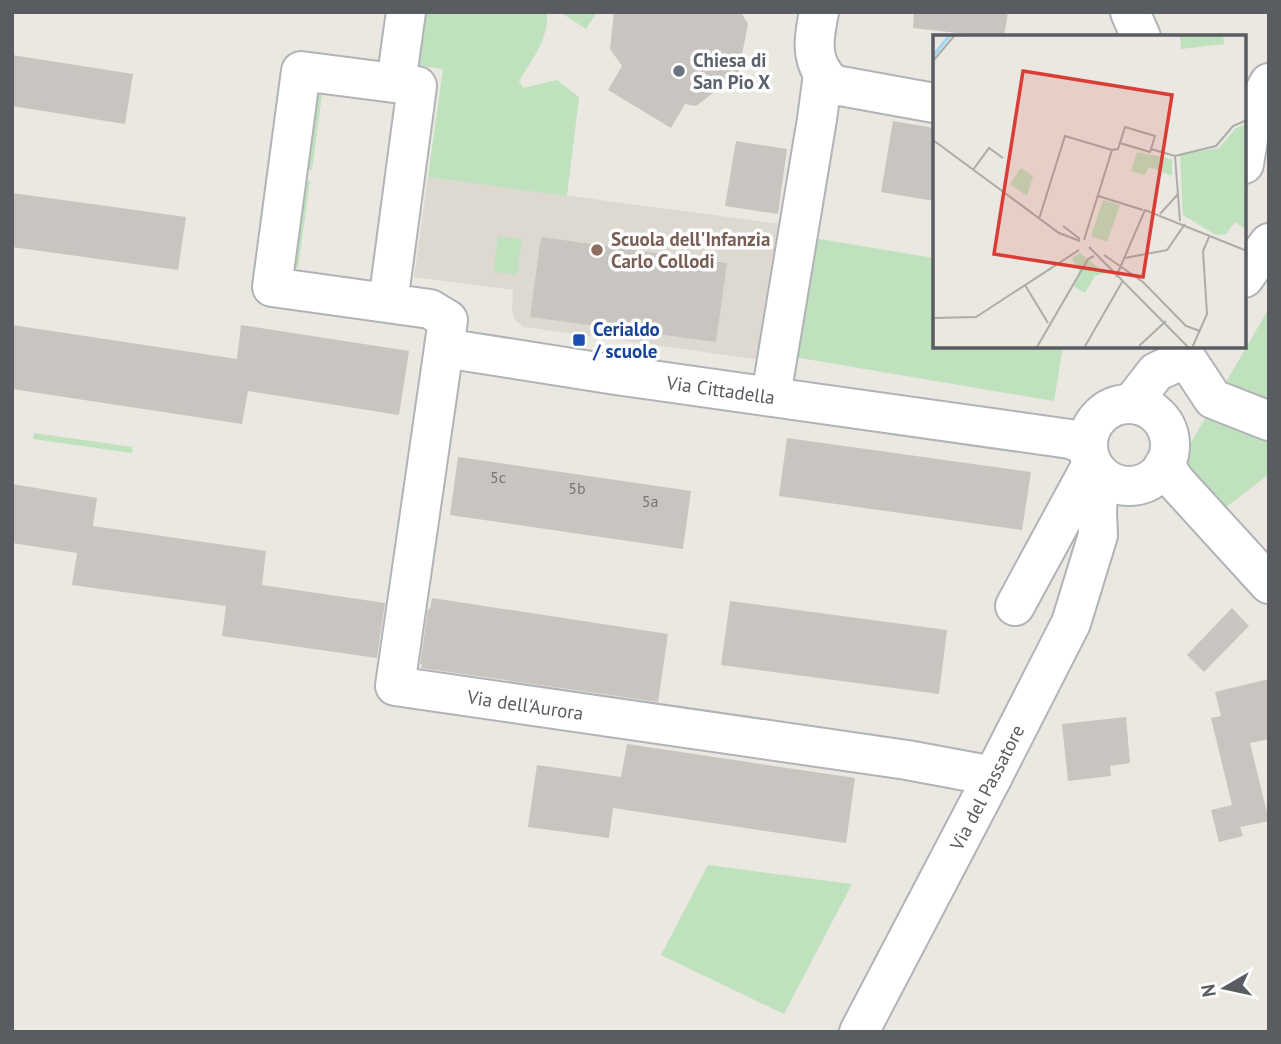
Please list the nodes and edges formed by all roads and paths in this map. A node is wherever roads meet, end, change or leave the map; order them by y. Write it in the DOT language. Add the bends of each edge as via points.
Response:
graph roads {
  1 [pos="405,12"];
  2 [pos="819,12"];
  3 [pos="1130,12"];
  4 [pos="1139,35"];
  5 [pos="823,74"];
  6 [pos="396,83"];
  7 [pos="1269,83"];
  8 [pos="933,103"];
  9 [pos="1251,162"];
  10 [pos="1269,243"];
  11 [pos="1246,275"];
  12 [pos="388,303"];
  13 [pos="444,348"];
  14 [pos="1190,352"];
  15 [pos="771,396"];
  16 [pos="1132,403"];
  17 [pos="1269,421"];
  18 [pos="1166,426"];
  19 [pos="1093,461"];
  20 [pos="1153,475"];
  21 [pos="1098,535"];
  22 [pos="1269,584"];
  23 [pos="1015,606"];
  24 [pos="992,778"];
  25 [pos="859,1032"];
  1 -- 6 [label="street"];
  2 -- 5 [label="street" via="814,36"];
  3 -- 4 [label="street"];
  5 -- 8 [label="street" via="835,85"];
  5 -- 15 [label="street"];
  6 -- 12 [label="street" via="417,86"];
  6 -- 12 [label="street" via="301,71 272,287"];
  7 -- 9 [label="street" via="1250,127"];
  10 -- 11 [label="street"];
  12 -- 13 [label="street" via="430,309 448,320"];
  13 -- 15 [label="street, Via Cittadella"];
  13 -- 24 [label="street, Via dell'Aurora" via="395,686 907,760"];
  14 -- 16 [label="street" via="1156,372"];
  14 -- 17 [label="street" via="1213,399"];
  14 -- 18 [label="street"];
  15 -- 19 [label="street, Via Cittadella" via="1070,439"];
  16 -- 18 [label="street" via="1157,415"];
  16 -- 19 [label="street" via="1118,405 1095,420 1089,433"];
  18 -- 20 [label="street" via="1169,453"];
  19 -- 20 [label="street" via="1108,481 1119,485 1130,486"];
  19 -- 21 [label="street, Via del Passatore"];
  19 -- 23 [label="street"];
  20 -- 21 [label="street, Via del Passatore"];
  20 -- 22 [label="street" via="1195,503"];
  21 -- 24 [label="street, Via del Passatore" via="1071,623"];
  24 -- 25 [label="street, Via del Passatore"];
}
